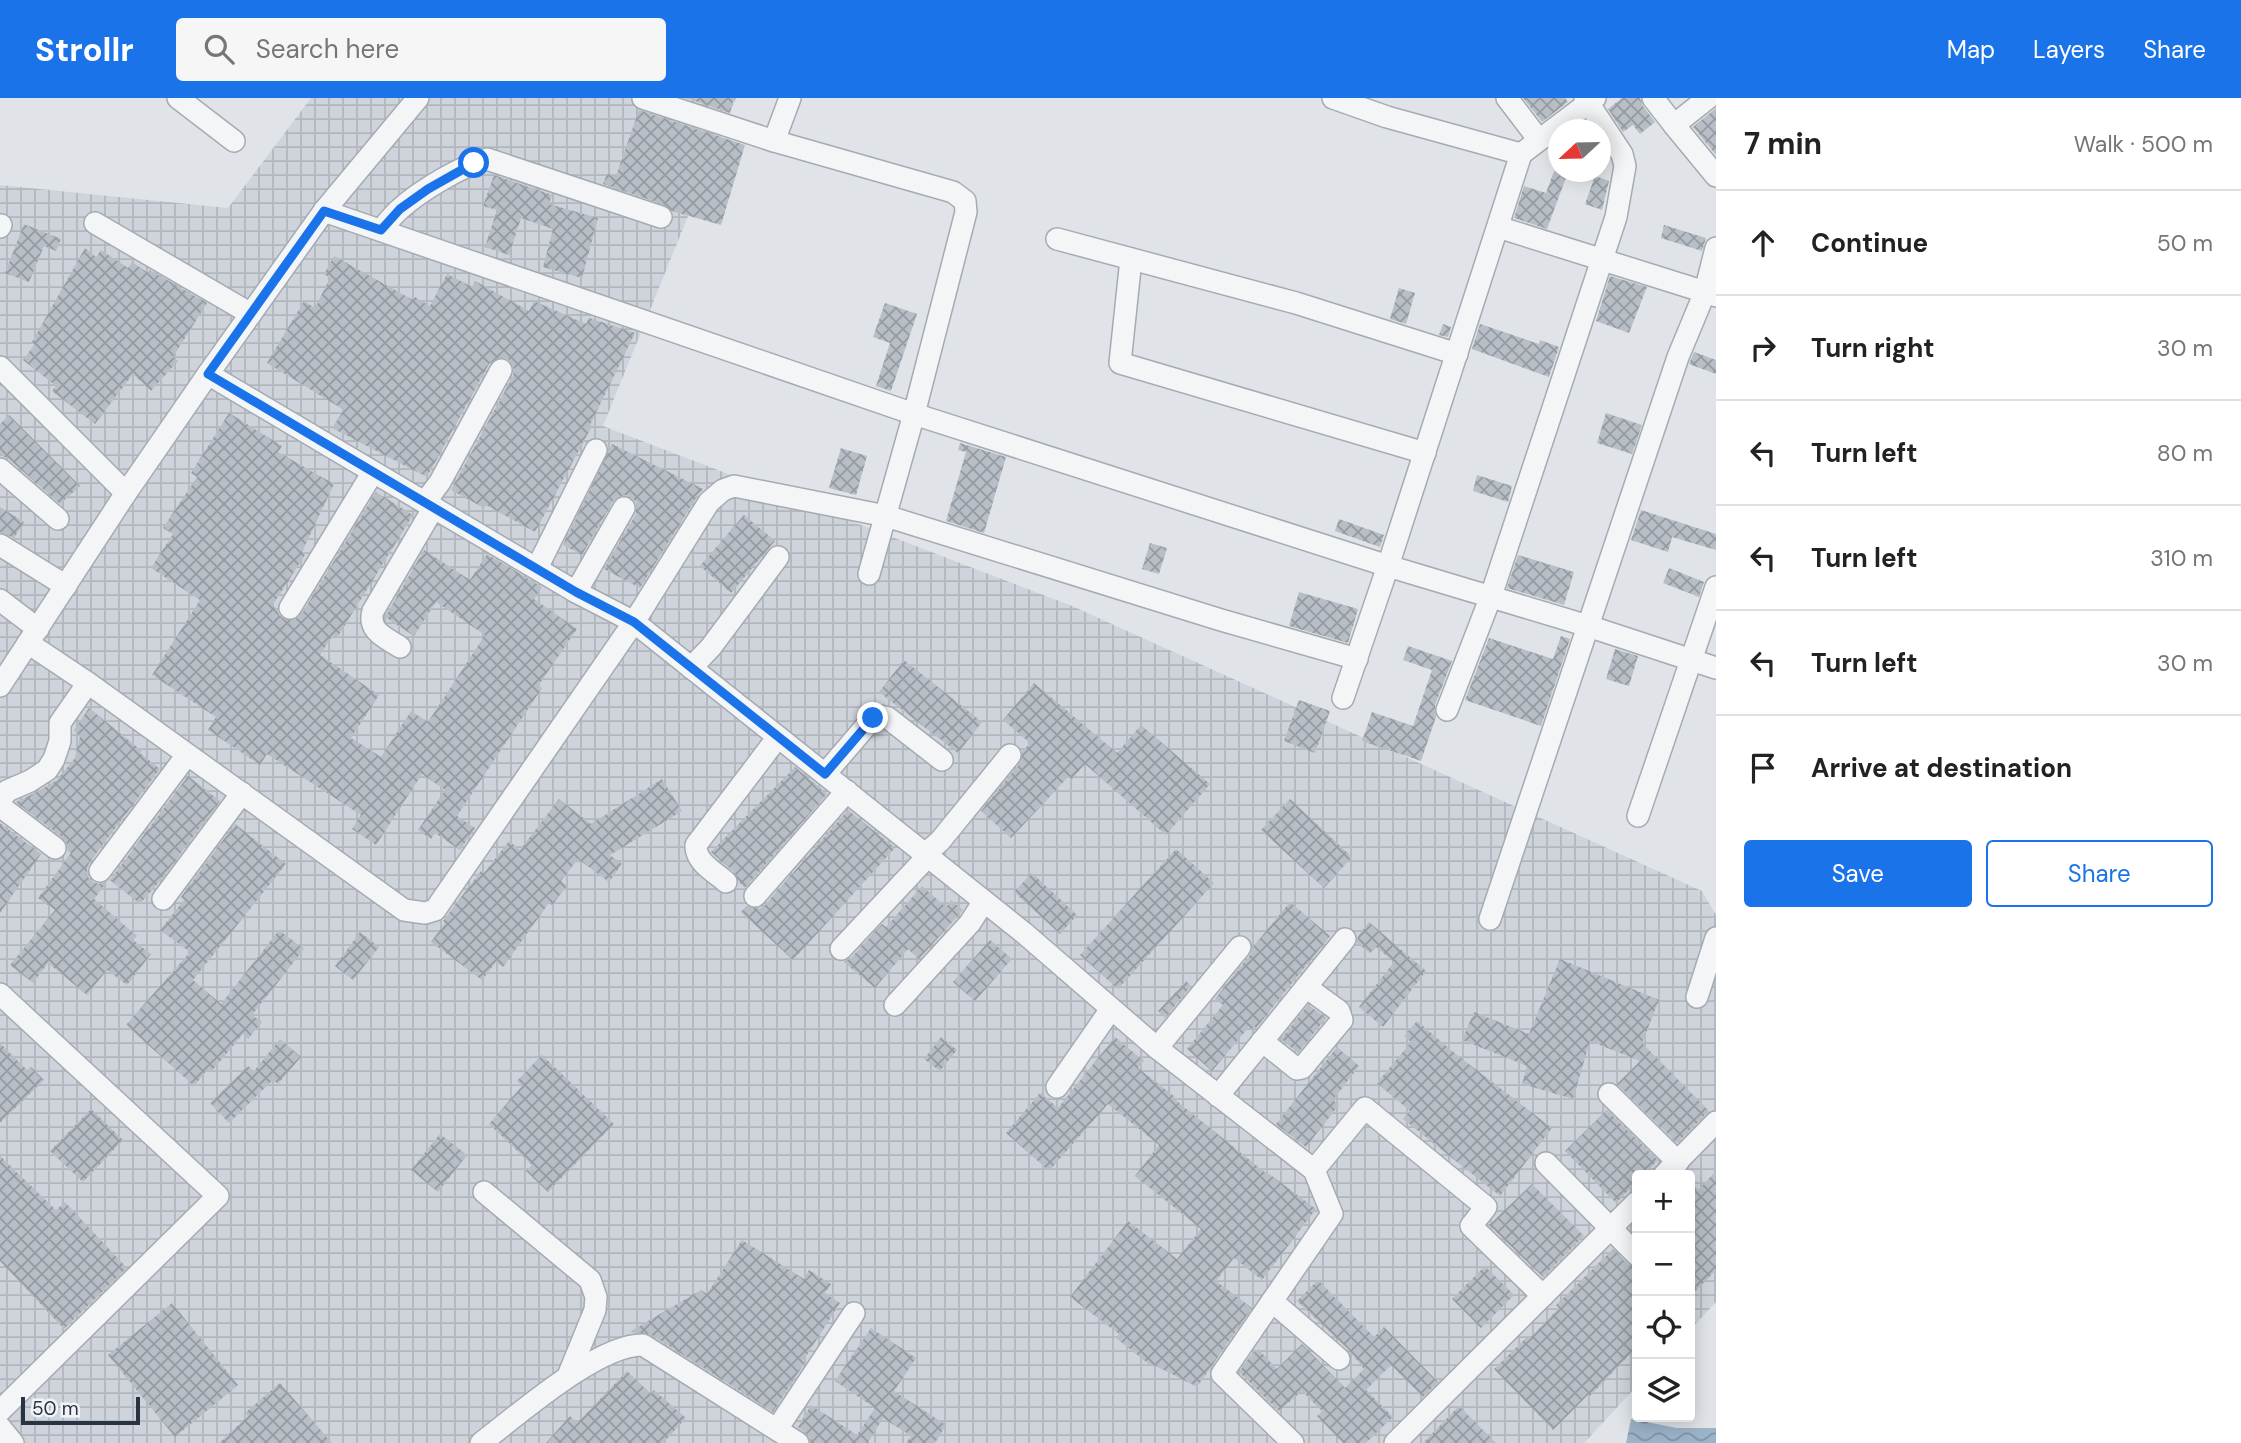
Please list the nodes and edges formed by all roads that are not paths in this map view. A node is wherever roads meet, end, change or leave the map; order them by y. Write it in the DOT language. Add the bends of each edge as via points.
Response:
graph roads {
  1 [pos="178,98"];
  2 [pos="418,98"];
  3 [pos="643,98"];
  4 [pos="790,98"];
  5 [pos="1333,98"];
  6 [pos="1507,98"];
  7 [pos="1653,98"];
  8 [pos="1708,98"];
  9 [pos="1590,100"];
  10 [pos="1389,107"];
  11 [pos="1674,125"];
  12 [pos="1539,140"];
  13 [pos="234,141"];
  14 [pos="774,141"];
  15 [pos="1521,154"];
  16 [pos="1716,176"];
  17 [pos="324,211"];
  18 [pos="661,217"];
  19 [pos="95,223"];
  20 [pos="1498,227"];
  21 [pos="381,230"];
  22 [pos="1057,239"];
  23 [pos="1716,248"];
  24 [pos="1130,259"];
  25 [pos="1602,261"];
  26 [pos="1711,294"];
  27 [pos="251,314"];
  28 [pos="1457,354"];
  29 [pos="501,370"];
  30 [pos="208,374"];
  31 [pos="3,375"];
  32 [pos="914,414"];
  33 [pos="596,450"];
  34 [pos="1425,453"];
  35 [pos="0,469"];
  36 [pos="373,472"];
  37 [pos="126,493"];
  38 [pos="429,505"];
  39 [pos="624,508"];
  40 [pos="886,516"];
  41 [pos="58,519"];
  42 [pos="0,545"];
  43 [pos="778,557"];
  44 [pos="1388,566"];
  45 [pos="537,568"];
  46 [pos="869,574"];
  47 [pos="66,586"];
  48 [pos="1716,587"];
  49 [pos="576,592"];
  50 [pos="1491,596"];
  51 [pos="0,600"];
  52 [pos="290,608"];
  53 [pos="634,622"];
  54 [pos="1588,626"];
  55 [pos="33,636"];
  56 [pos="400,647"];
  57 [pos="1357,659"];
  58 [pos="1692,659"];
  59 [pos="691,667"];
  60 [pos="1716,668"];
  61 [pos="2,680"];
  62 [pos="88,683"];
  63 [pos="1343,698"];
  64 [pos="1447,710"];
  65 [pos="778,737"];
  66 [pos="187,755"];
  67 [pos="1010,755"];
  68 [pos="942,760"];
  69 [pos="825,774"];
  70 [pos="847,791"];
  71 [pos="242,793"];
  72 [pos="0,803"];
  73 [pos="1638,816"];
  74 [pos="55,848"];
  75 [pos="926,855"];
  76 [pos="100,871"];
  77 [pos="726,882"];
  78 [pos="755,896"];
  79 [pos="163,899"];
  80 [pos="984,901"];
  81 [pos="1490,919"];
  82 [pos="1716,938"];
  83 [pos="1345,939"];
  84 [pos="1240,947"];
  85 [pos="841,949"];
  86 [pos="1713,959"];
  87 [pos="1306,987"];
  88 [pos="0,993"];
  89 [pos="1697,997"];
  90 [pos="895,1005"];
  91 [pos="1111,1009"];
  92 [pos="1262,1041"];
  93 [pos="1157,1048"];
  94 [pos="1057,1087"];
  95 [pos="1609,1094"];
  96 [pos="1218,1096"];
  97 [pos="1716,1122"];
  98 [pos="1546,1163"];
  99 [pos="1671,1168"];
  100 [pos="1314,1170"];
  101 [pos="484,1192"];
  102 [pos="1632,1207"];
  103 [pos="1611,1228"];
  104 [pos="1632,1250"];
  105 [pos="1543,1296"];
  106 [pos="1272,1301"];
  107 [pos="854,1313"];
  108 [pos="1339,1359"];
  109 [pos="568,1376"];
  110 [pos="0,1411"];
  111 [pos="0,1427"];
  112 [pos="777,1429"];
  113 [pos="13,1443"];
  114 [pos="481,1443"];
  115 [pos="798,1443"];
  116 [pos="1293,1443"];
  117 [pos="1395,1443"];
  1 -- 13 [label="street"];
  2 -- 17 [label="street"];
  3 -- 14 [label="street"];
  4 -- 14 [label="street"];
  5 -- 10 [label="street"];
  6 -- 12 [label="street"];
  7 -- 11 [label="street"];
  8 -- 11 [label="street"];
  9 -- 12 [label="street"];
  9 -- 25 [label="street" via="1625,166"];
  10 -- 15 [label="street"];
  11 -- 16 [label="street"];
  12 -- 15 [label="street"];
  14 -- 32 [label="street" via="953,192 965,201 967,212"];
  15 -- 20 [label="street"];
  17 -- 21 [label="street"];
  17 -- 27 [label="street"];
  18 -- 21 [label="street" via="487,159 428,189"];
  19 -- 27 [label="street"];
  20 -- 25 [label="street"];
  20 -- 28 [label="street"];
  21 -- 32 [label="street"];
  22 -- 24 [label="street"];
  23 -- 26 [label="street"];
  24 -- 28 [label="street" via="1296,303"];
  24 -- 34 [label="street" via="1120,363"];
  25 -- 26 [label="street"];
  25 -- 50 [label="street"];
  26 -- 54 [label="street" via="1678,357"];
  27 -- 30 [label="street"];
  28 -- 34 [label="street"];
  29 -- 38 [label="street"];
  30 -- 36 [label="street"];
  30 -- 37 [label="street"];
  31 -- 37 [label="street"];
  32 -- 40 [label="street"];
  32 -- 44 [label="street"];
  33 -- 45 [label="street"];
  34 -- 44 [label="street"];
  35 -- 41 [label="street"];
  36 -- 38 [label="street"];
  36 -- 52 [label="street"];
  37 -- 47 [label="street"];
  38 -- 45 [label="street"];
  38 -- 56 [label="street" via="370,619 376,631"];
  39 -- 49 [label="street"];
  40 -- 46 [label="street"];
  40 -- 53 [label="street" via="734,486 723,490 709,502"];
  40 -- 57 [label="street"];
  42 -- 47 [label="street"];
  43 -- 59 [label="street"];
  44 -- 50 [label="street"];
  44 -- 57 [label="street"];
  45 -- 49 [label="street"];
  47 -- 55 [label="street"];
  48 -- 58 [label="street"];
  49 -- 53 [label="street"];
  50 -- 54 [label="street"];
  50 -- 64 [label="street"];
  51 -- 55 [label="street"];
  53 -- 59 [label="street"];
  53 -- 71 [label="street" via="435,910 404,909"];
  54 -- 58 [label="street"];
  54 -- 81 [label="street"];
  55 -- 61 [label="street"];
  55 -- 62 [label="street"];
  57 -- 63 [label="street"];
  58 -- 60 [label="street"];
  58 -- 73 [label="street"];
  59 -- 65 [label="street"];
  62 -- 66 [label="street"];
  62 -- 72 [label="street" via="60,723 60,741 47,770 7,791"];
  65 -- 69 [label="street"];
  65 -- 77 [label="street" via="696,845 698,858"];
  66 -- 71 [label="street"];
  66 -- 76 [label="street"];
  67 -- 75 [label="street"];
  68 -- 69 [label="street" via="880,716 873,718"];
  69 -- 70 [label="street"];
  70 -- 75 [label="street"];
  70 -- 78 [label="street"];
  71 -- 79 [label="street"];
  72 -- 74 [label="street"];
  75 -- 80 [label="street"];
  75 -- 85 [label="street"];
  80 -- 90 [label="street" via="970,923"];
  80 -- 91 [label="street"];
  82 -- 86 [label="street"];
  83 -- 87 [label="street"];
  84 -- 93 [label="street"];
  86 -- 89 [label="street"];
  87 -- 92 [label="street"];
  87 -- 92 [label="street" via="1339,1011 1342,1020 1303,1068 1297,1069"];
  88 -- 110 [label="street" via="218,1196"];
  91 -- 93 [label="street"];
  91 -- 94 [label="street"];
  92 -- 96 [label="street"];
  93 -- 96 [label="street"];
  95 -- 99 [label="street"];
  96 -- 100 [label="street"];
  97 -- 99 [label="street"];
  98 -- 103 [label="street"];
  100 -- 105 [label="street" via="1365,1108 1486,1207 1471,1226"];
  100 -- 106 [label="street" via="1332,1214"];
  101 -- 109 [label="street" via="590,1280 595,1310"];
  102 -- 103 [label="street"];
  103 -- 104 [label="street"];
  103 -- 105 [label="street"];
  105 -- 117 [label="street"];
  106 -- 108 [label="street"];
  106 -- 116 [label="street" via="1222,1374"];
  107 -- 112 [label="street"];
  109 -- 112 [label="street" via="630,1345 643,1345"];
  109 -- 114 [label="street"];
  111 -- 113 [label="street"];
  112 -- 115 [label="street"];
}
